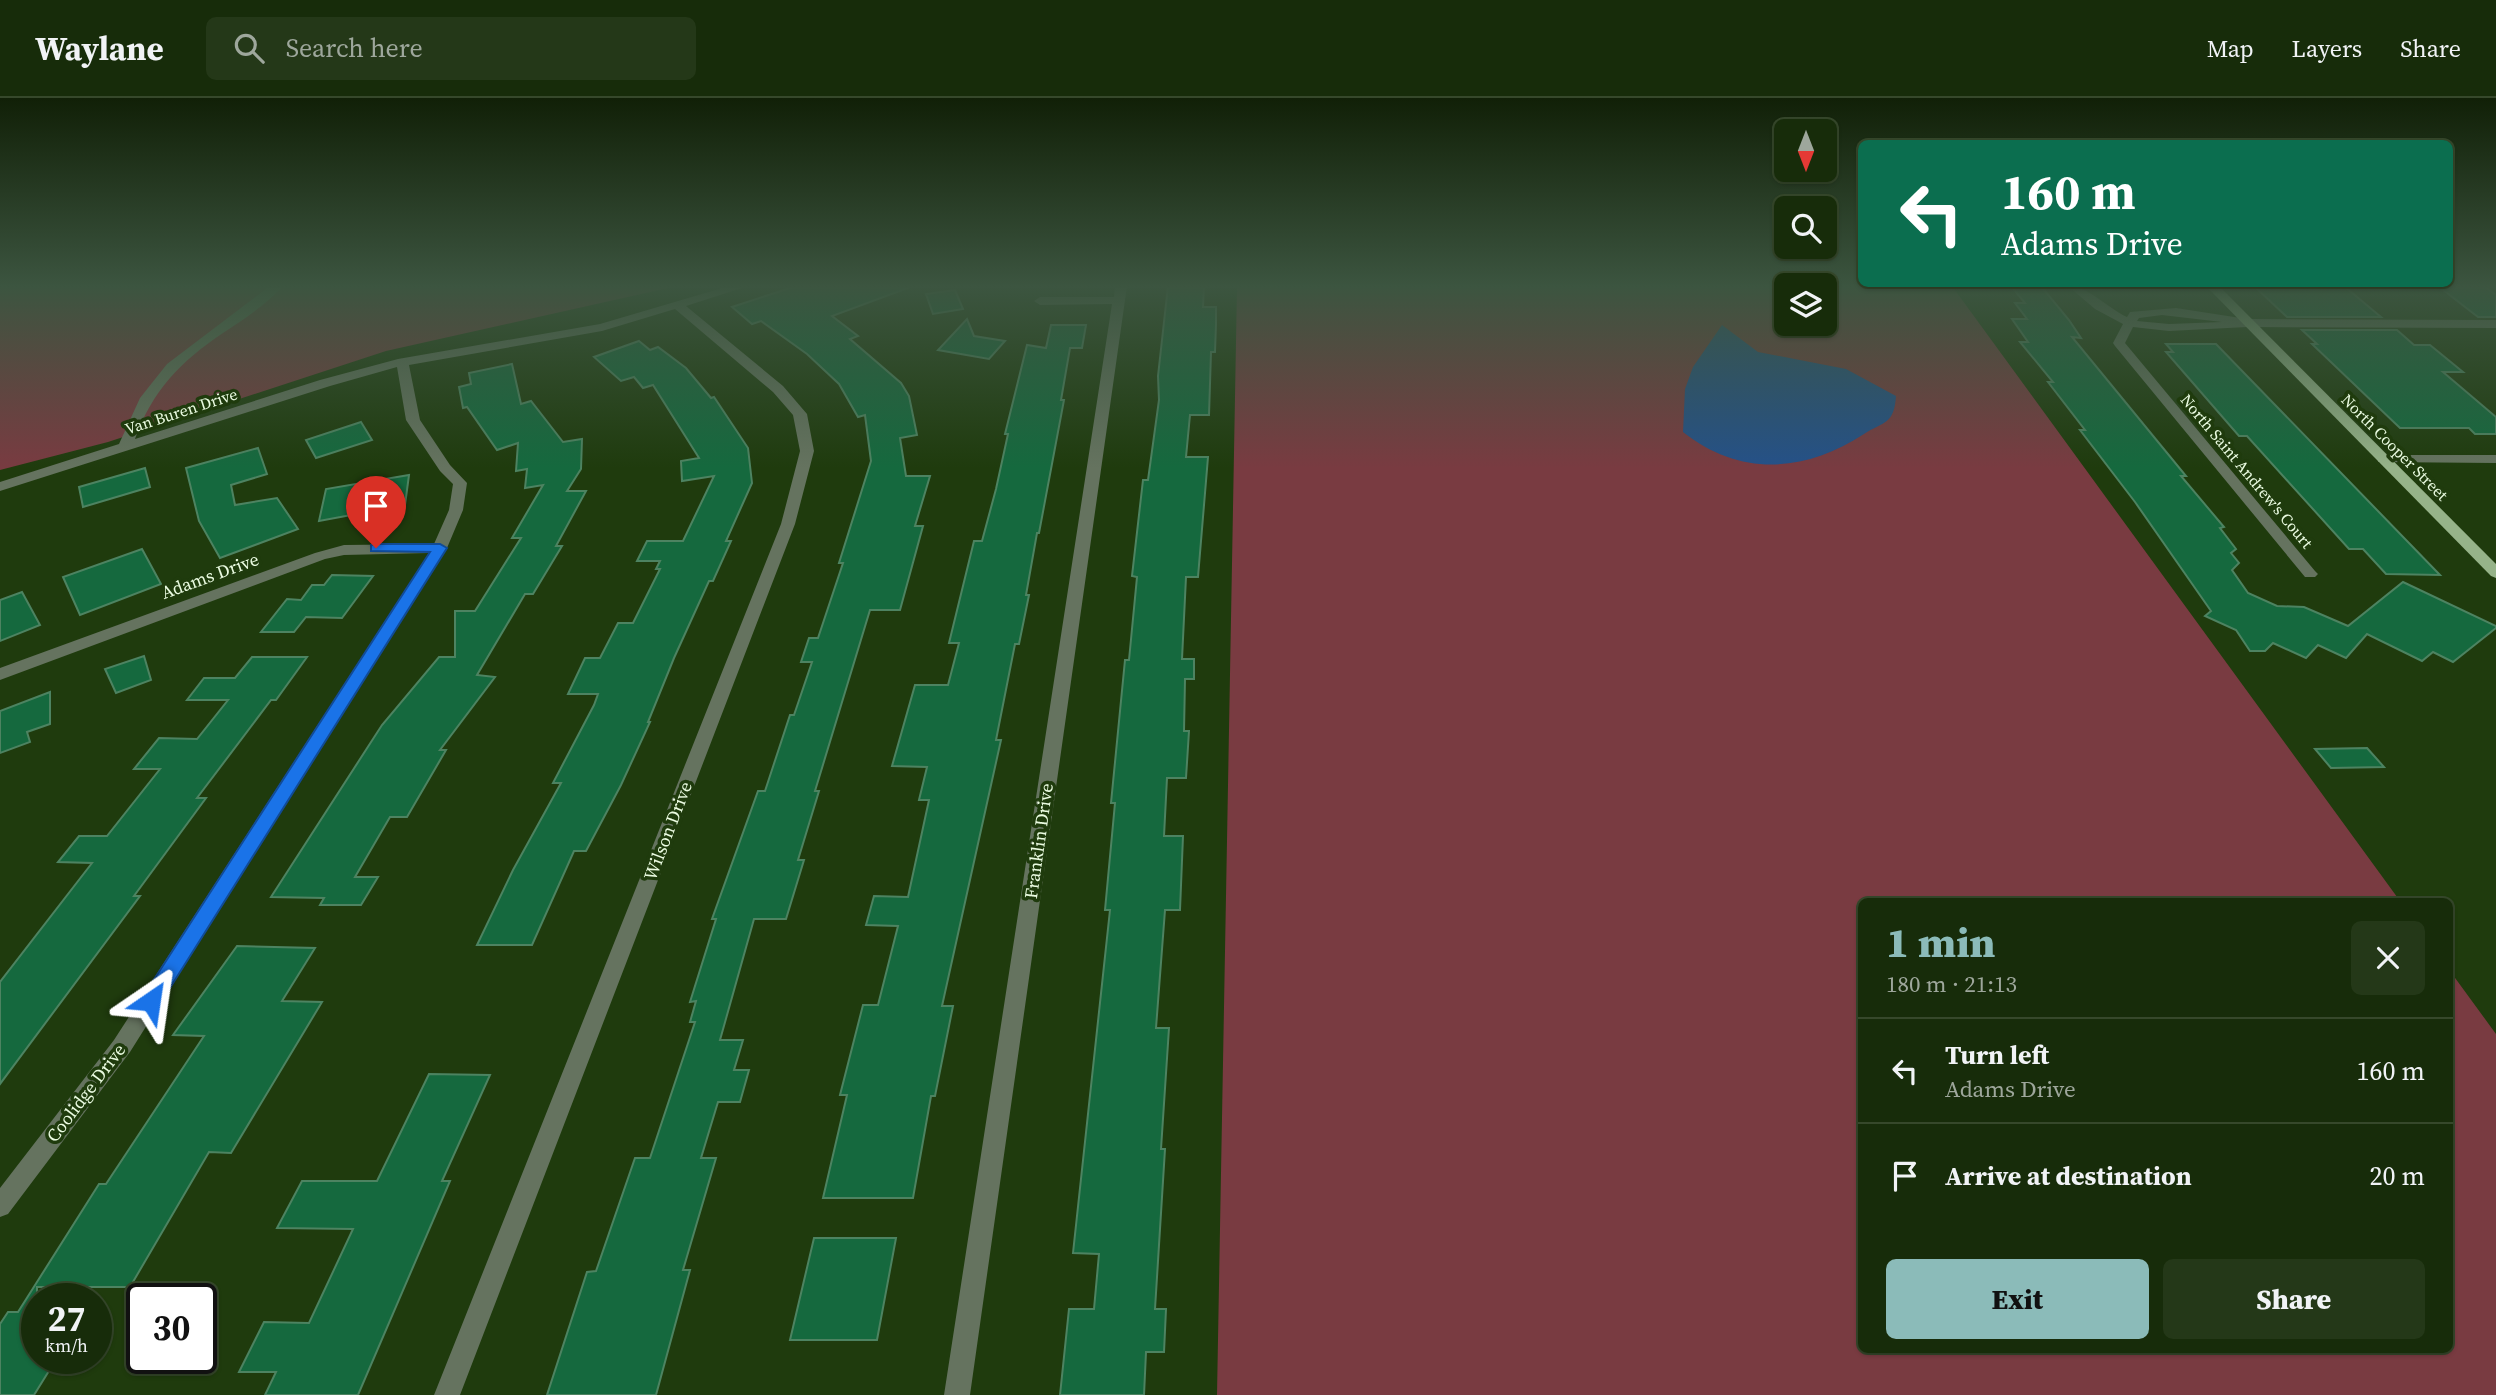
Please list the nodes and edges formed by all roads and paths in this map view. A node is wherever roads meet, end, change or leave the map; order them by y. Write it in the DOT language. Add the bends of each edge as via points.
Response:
graph roads {
  1 [pos="196,347"];
  2 [pos="490,347"];
  3 [pos="727,347"];
  4 [pos="1112,347"];
  5 [pos="2122,347"];
  6 [pos="2270,347"];
  7 [pos="402,362"];
  8 [pos="125,447"];
  9 [pos="2383,459"];
  10 [pos="2496,459"];
  11 [pos="0,487"];
  12 [pos="440,548"];
  13 [pos="2496,573"];
  14 [pos="2310,574"];
  15 [pos="0,674"];
  16 [pos="0,1206"];
  17 [pos="447,1395"];
  18 [pos="957,1395"];
  1 -- 8 [label="street" via="155,387 138,412"];
  2 -- 7 [label="street, Van Buren Drive"];
  3 -- 17 [label="street, Wilson Drive" via="800,414 807,451 788,524"];
  4 -- 18 [label="street, Franklin Drive"];
  5 -- 14 [label="street, North Saint Andrew's Court"];
  6 -- 9 [label="main road, North Cooper Street"];
  7 -- 8 [label="street, Van Buren Drive"];
  7 -- 12 [label="street, Coolidge Drive" via="413,420 460,483 456,510"];
  8 -- 11 [label="street, Van Buren Drive"];
  9 -- 10 [label="street"];
  9 -- 13 [label="main road, North Cooper Street"];
  12 -- 15 [label="street, Adams Drive" via="344,550 320,556"];
  12 -- 16 [label="street, Coolidge Drive" via="122,1046"];
}
